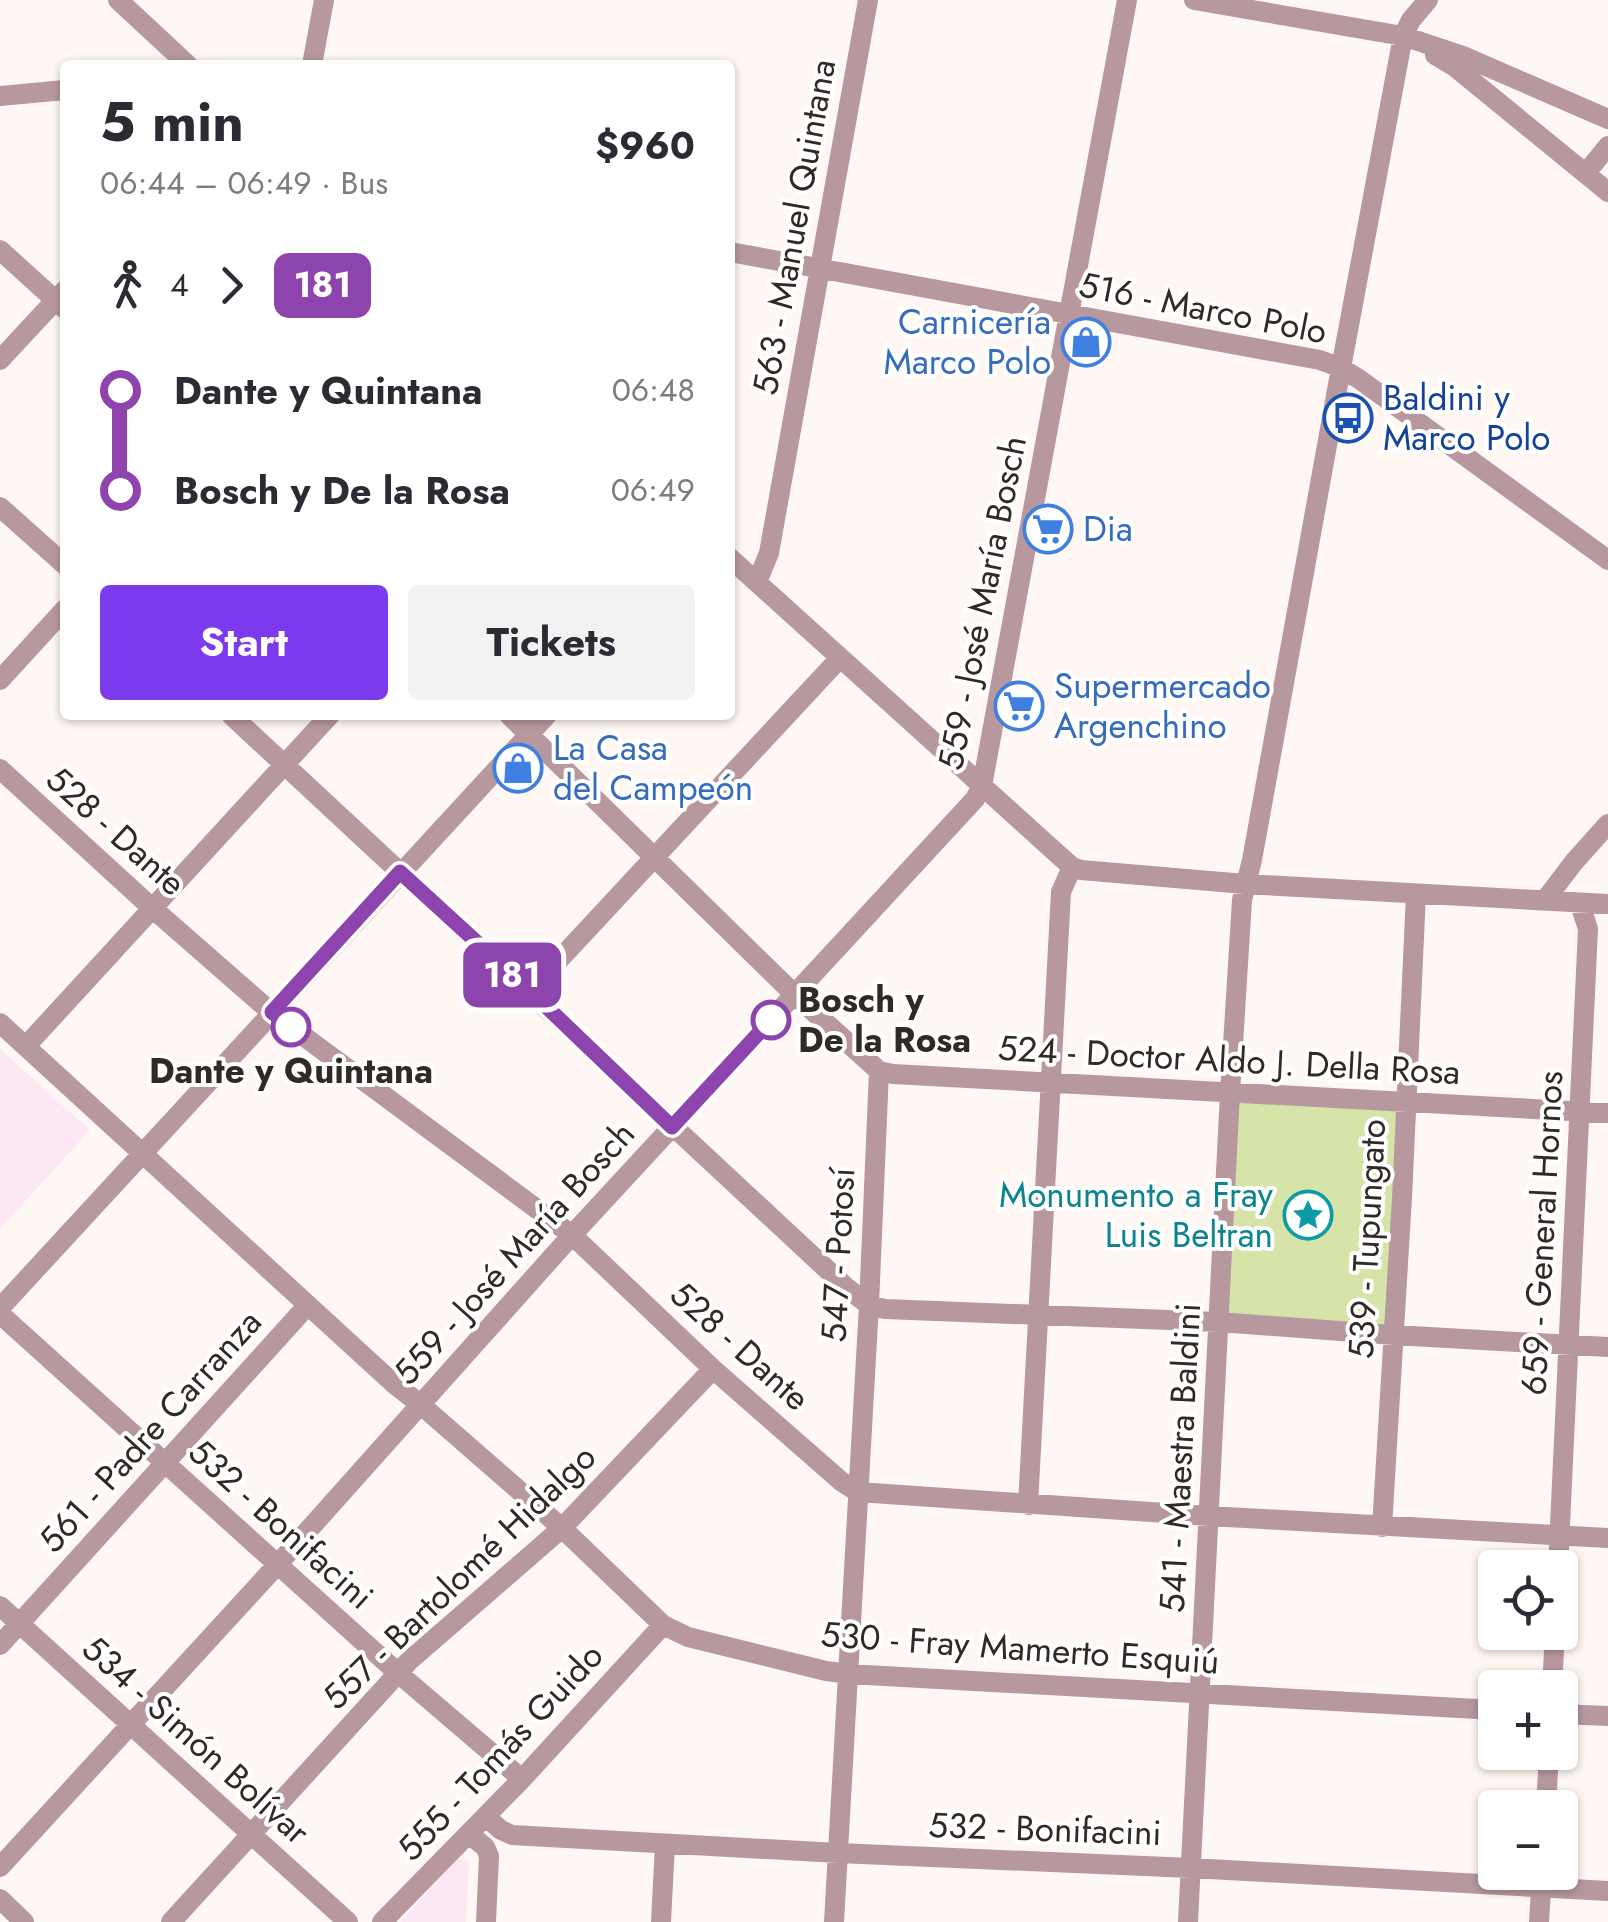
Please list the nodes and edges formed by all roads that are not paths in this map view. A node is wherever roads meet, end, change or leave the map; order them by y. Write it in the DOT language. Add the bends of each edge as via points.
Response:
graph roads {
  1 [pos="118,0"];
  2 [pos="324,0"];
  3 [pos="868,0"];
  4 [pos="1127,0"];
  5 [pos="1194,0"];
  6 [pos="1428,0"];
  7 [pos="1404,36"];
  8 [pos="183,60"];
  9 [pos="313,60"];
  10 [pos="60,90"];
  11 [pos="0,96"];
  12 [pos="1608,119"];
  13 [pos="1608,146"];
  14 [pos="1586,173"];
  15 [pos="1608,192"];
  16 [pos="0,250"];
  17 [pos="735,253"];
  18 [pos="821,268"];
  19 [pos="60,297"];
  20 [pos="60,301"];
  21 [pos="1070,316"];
  22 [pos="0,360"];
  23 [pos="1340,368"];
  24 [pos="0,507"];
  25 [pos="1608,560"];
  26 [pos="60,561"];
  27 [pos="735,562"];
  28 [pos="758,582"];
  29 [pos="60,614"];
  30 [pos="840,658"];
  31 [pos="0,680"];
  32 [pos="237,720"];
  33 [pos="325,720"];
  34 [pos="515,720"];
  35 [pos="543,720"];
  36 [pos="530,734"];
  37 [pos="285,764"];
  38 [pos="0,768"];
  39 [pos="982,786"];
  40 [pos="1608,824"];
  41 [pos="655,856"];
  42 [pos="1072,866"];
  43 [pos="400,872"];
  44 [pos="1245,884"];
  45 [pos="1416,894"];
  46 [pos="1546,900"];
  47 [pos="1580,904"];
  48 [pos="1608,904"];
  49 [pos="152,907"];
  50 [pos="530,991"];
  51 [pos="794,994"];
  52 [pos="272,1012"];
  53 [pos="0,1023"];
  54 [pos="26,1046"];
  55 [pos="879,1070"];
  56 [pos="1051,1083"];
  57 [pos="1230,1092"];
  58 [pos="1407,1103"];
  59 [pos="1580,1112"];
  60 [pos="1608,1113"];
  61 [pos="672,1127"];
  62 [pos="143,1154"];
  63 [pos="572,1235"];
  64 [pos="870,1305"];
  65 [pos="308,1306"];
  66 [pos="0,1311"];
  67 [pos="1038,1315"];
  68 [pos="1219,1322"];
  69 [pos="1394,1335"];
  70 [pos="1569,1345"];
  71 [pos="1608,1347"];
  72 [pos="714,1369"];
  73 [pos="420,1404"];
  74 [pos="164,1462"];
  75 [pos="858,1492"];
  76 [pos="1028,1505"];
  77 [pos="1208,1516"];
  78 [pos="1382,1527"];
  79 [pos="562,1528"];
  80 [pos="1560,1536"];
  81 [pos="1608,1538"];
  82 [pos="1559,1550"];
  83 [pos="278,1564"];
  84 [pos="0,1606"];
  85 [pos="19,1624"];
  86 [pos="663,1625"];
  87 [pos="0,1645"];
  88 [pos="398,1672"];
  89 [pos="849,1674"];
  90 [pos="1200,1694"];
  91 [pos="1478,1709"];
  92 [pos="1578,1715"];
  93 [pos="1608,1716"];
  94 [pos="130,1725"];
  95 [pos="522,1780"];
  96 [pos="486,1817"];
  97 [pos="250,1834"];
  98 [pos="469,1834"];
  99 [pos="665,1844"];
  100 [pos="838,1854"];
  101 [pos="0,1867"];
  102 [pos="1191,1868"];
  103 [pos="1478,1878"];
  104 [pos="1578,1886"];
  105 [pos="1542,1890"];
  106 [pos="1608,1891"];
  107 [pos="0,1900"];
  108 [pos="24,1922"];
  109 [pos="171,1922"];
  110 [pos="348,1922"];
  111 [pos="382,1922"];
  112 [pos="486,1922"];
  113 [pos="661,1922"];
  114 [pos="834,1922"];
  115 [pos="1188,1922"];
  116 [pos="1540,1922"];
  1 -- 8 [label="street"];
  2 -- 9 [label="street"];
  3 -- 18 [label="street, 563 - Manuel Quintana"];
  4 -- 21 [label="street, 559 - José María Bosch"];
  5 -- 7 [label="street"];
  6 -- 7 [label="street, 541 - Maestra Baldini"];
  7 -- 12 [label="street"];
  7 -- 14 [label="street" via="1455,67"];
  7 -- 23 [label="street, 541 - Maestra Baldini"];
  10 -- 11 [label="street"];
  13 -- 14 [label="street"];
  14 -- 15 [label="street"];
  16 -- 19 [label="street"];
  17 -- 18 [label="street, 516 - Marco Polo"];
  18 -- 21 [label="street, 516 - Marco Polo"];
  18 -- 28 [label="street, 563 - Manuel Quintana" via="769,553"];
  20 -- 22 [label="street"];
  21 -- 23 [label="street, 516 - Marco Polo"];
  21 -- 39 [label="street, 559 - José María Bosch"];
  23 -- 25 [label="street, 516 - Marco Polo"];
  23 -- 44 [label="street, 541 - Maestra Baldini"];
  24 -- 26 [label="street"];
  27 -- 28 [label="street"];
  28 -- 30 [label="street"];
  29 -- 31 [label="street"];
  30 -- 39 [label="street"];
  30 -- 41 [label="street"];
  32 -- 37 [label="street"];
  33 -- 37 [label="street"];
  34 -- 36 [label="street"];
  35 -- 36 [label="street"];
  36 -- 41 [label="street"];
  36 -- 43 [label="street"];
  37 -- 43 [label="street"];
  37 -- 49 [label="street"];
  38 -- 49 [label="street, 528 - Dante"];
  39 -- 42 [label="street"];
  39 -- 51 [label="street, 559 - José María Bosch"];
  40 -- 46 [label="street"];
  41 -- 50 [label="street"];
  41 -- 51 [label="street"];
  42 -- 44 [label="street"];
  42 -- 56 [label="street" via="1061,892"];
  43 -- 50 [label="street"];
  43 -- 52 [label="street"];
  44 -- 45 [label="street"];
  44 -- 57 [label="street, 541 - Maestra Baldini"];
  45 -- 46 [label="street"];
  45 -- 58 [label="street, 539 - Tupungato"];
  46 -- 47 [label="street"];
  47 -- 48 [label="street"];
  47 -- 59 [label="street, 659 - General Hornos" via="1588,929"];
  49 -- 52 [label="street, 528 - Dante"];
  49 -- 54 [label="street"];
  50 -- 61 [label="street"];
  51 -- 55 [label="street"];
  51 -- 61 [label="street, 559 - José María Bosch"];
  52 -- 62 [label="street"];
  52 -- 63 [label="street, 528 - Dante"];
  53 -- 54 [label="street, 530 - Fray Mamerto Esquiú"];
  54 -- 62 [label="street, 530 - Fray Mamerto Esquiú"];
  55 -- 56 [label="street, 524 - Doctor Aldo J. Della Rosa"];
  55 -- 64 [label="street, 547 - Potosí"];
  56 -- 57 [label="street, 524 - Doctor Aldo J. Della Rosa"];
  56 -- 67 [label="street"];
  57 -- 58 [label="street, 524 - Doctor Aldo J. Della Rosa"];
  57 -- 68 [label="street, 541 - Maestra Baldini"];
  58 -- 59 [label="street, 524 - Doctor Aldo J. Della Rosa"];
  58 -- 69 [label="street, 539 - Tupungato"];
  59 -- 60 [label="street, 524 - Doctor Aldo J. Della Rosa"];
  59 -- 70 [label="street, 659 - General Hornos"];
  61 -- 63 [label="street, 559 - José María Bosch"];
  61 -- 64 [label="street"];
  62 -- 65 [label="street, 530 - Fray Mamerto Esquiú"];
  62 -- 66 [label="street"];
  63 -- 72 [label="street, 528 - Dante"];
  63 -- 73 [label="street, 559 - José María Bosch"];
  64 -- 67 [label="street"];
  64 -- 75 [label="street, 547 - Potosí"];
  65 -- 73 [label="street, 530 - Fray Mamerto Esquiú"];
  65 -- 74 [label="street, 561 - Padre Carranza"];
  66 -- 74 [label="street, 532 - Bonifacini"];
  67 -- 68 [label="street"];
  67 -- 76 [label="street"];
  68 -- 69 [label="street"];
  68 -- 77 [label="street, 541 - Maestra Baldini"];
  69 -- 70 [label="street"];
  69 -- 78 [label="street, 539 - Tupungato"];
  70 -- 71 [label="street"];
  70 -- 80 [label="street, 659 - General Hornos"];
  72 -- 75 [label="street, 528 - Dante"];
  72 -- 79 [label="street, 557 - Bartolomé Hidalgo"];
  73 -- 79 [label="street, 530 - Fray Mamerto Esquiú"];
  73 -- 83 [label="street, 559 - José María Bosch"];
  74 -- 83 [label="street, 532 - Bonifacini"];
  74 -- 85 [label="street, 561 - Padre Carranza"];
  75 -- 76 [label="street"];
  75 -- 89 [label="street, 547 - Potosí"];
  76 -- 77 [label="street"];
  77 -- 78 [label="street"];
  77 -- 90 [label="street, 541 - Maestra Baldini"];
  78 -- 80 [label="street"];
  79 -- 86 [label="street, 530 - Fray Mamerto Esquiú"];
  79 -- 88 [label="street, 557 - Bartolomé Hidalgo"];
  80 -- 81 [label="street"];
  80 -- 82 [label="street, 659 - General Hornos"];
  83 -- 88 [label="street, 532 - Bonifacini"];
  83 -- 94 [label="street, 559 - José María Bosch"];
  84 -- 85 [label="street, 534 - Simón Bolívar"];
  85 -- 87 [label="street, 561 - Padre Carranza"];
  85 -- 94 [label="street, 534 - Simón Bolívar"];
  86 -- 89 [label="street, 530 - Fray Mamerto Esquiú" via="688,1638"];
  86 -- 95 [label="street, 555 - Tomás Guido"];
  88 -- 95 [label="street, 532 - Bonifacini"];
  88 -- 97 [label="street, 557 - Bartolomé Hidalgo"];
  89 -- 90 [label="street, 530 - Fray Mamerto Esquiú"];
  89 -- 100 [label="street, 547 - Potosí"];
  90 -- 91 [label="street, 530 - Fray Mamerto Esquiú"];
  90 -- 102 [label="street, 541 - Maestra Baldini"];
  92 -- 93 [label="street"];
  94 -- 97 [label="street, 534 - Simón Bolívar"];
  94 -- 101 [label="street, 559 - José María Bosch"];
  95 -- 96 [label="street, 555 - Tomás Guido"];
  96 -- 98 [label="street, 555 - Tomás Guido"];
  96 -- 99 [label="street, 532 - Bonifacini" via="512,1834"];
  97 -- 109 [label="street, 557 - Bartolomé Hidalgo"];
  97 -- 110 [label="street, 534 - Simón Bolívar"];
  98 -- 111 [label="street, 555 - Tomás Guido"];
  98 -- 112 [label="street" via="489,1856"];
  99 -- 100 [label="street, 532 - Bonifacini"];
  99 -- 113 [label="street"];
  100 -- 102 [label="street, 532 - Bonifacini"];
  100 -- 114 [label="street, 547 - Potosí"];
  102 -- 103 [label="street, 532 - Bonifacini"];
  102 -- 115 [label="street, 541 - Maestra Baldini"];
  104 -- 106 [label="street, 532 - Bonifacini"];
  105 -- 116 [label="street"];
  107 -- 108 [label="street"];
}
